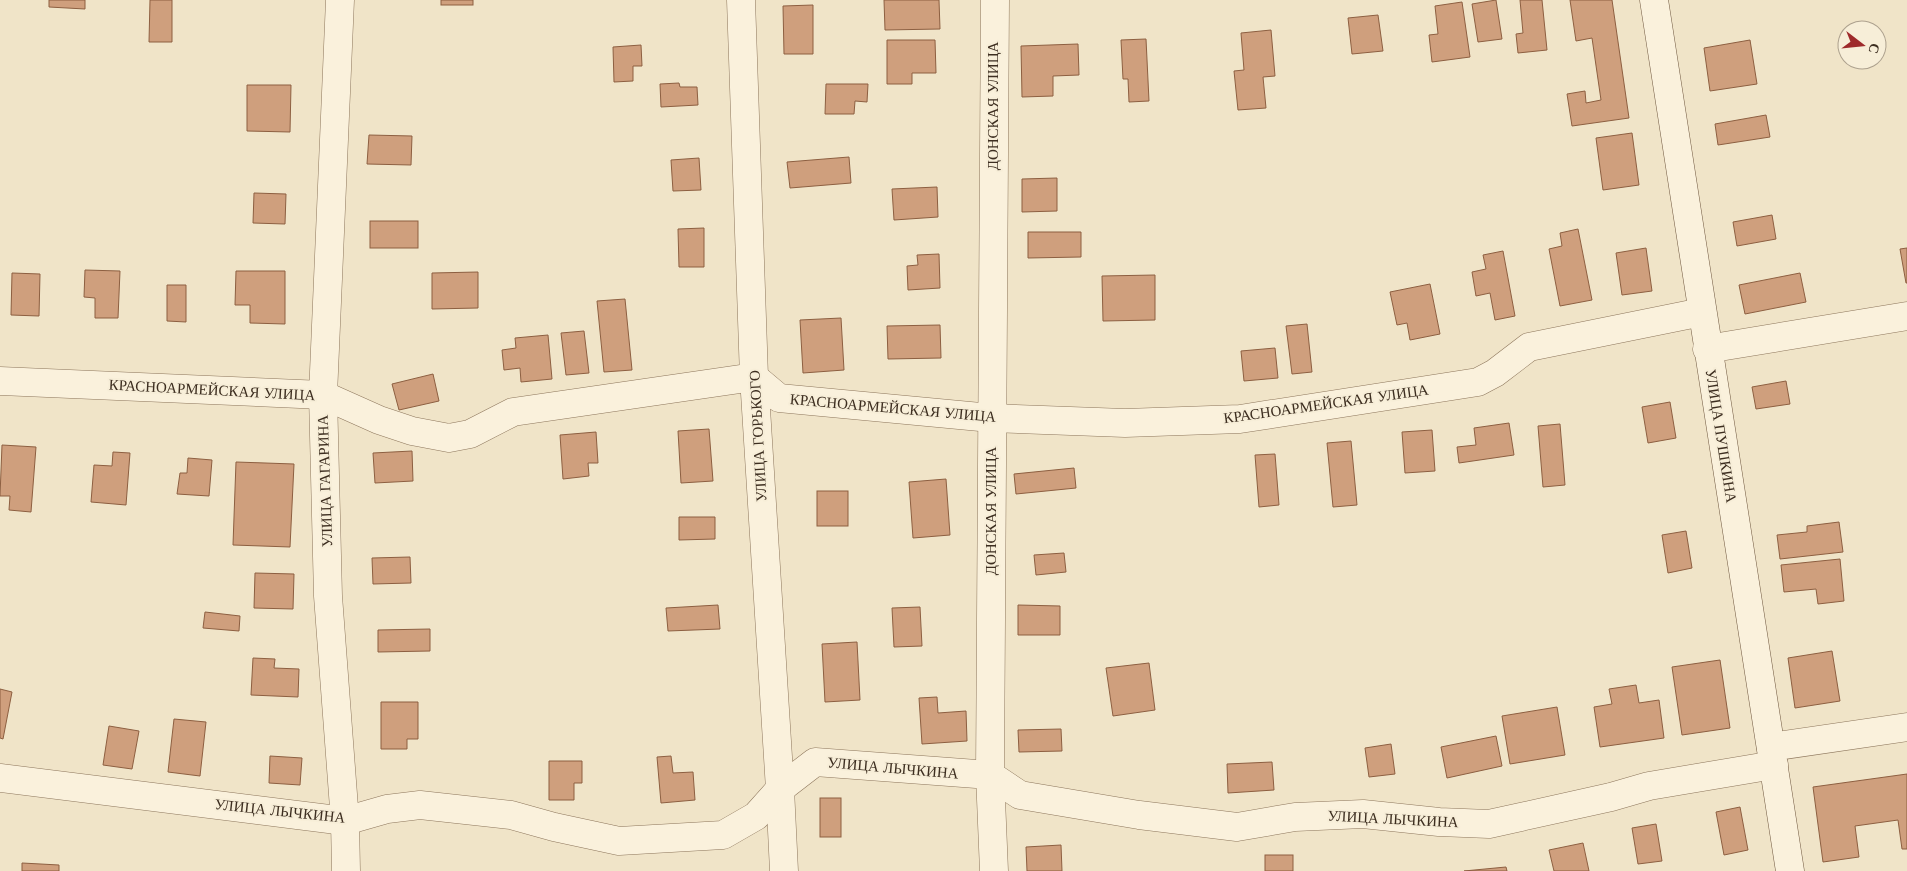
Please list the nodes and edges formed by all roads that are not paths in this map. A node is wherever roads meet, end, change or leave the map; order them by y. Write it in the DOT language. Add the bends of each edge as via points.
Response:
graph roads {
  1 [pos="340,0"];
  2 [pos="741,0"];
  3 [pos="995,0"];
  4 [pos="1654,0"];
  5 [pos="1702,312"];
  6 [pos="1907,316"];
  7 [pos="1707,349"];
  8 [pos="754,377"];
  9 [pos="0,381"];
  10 [pos="322,396"];
  11 [pos="991,418"];
  12 [pos="1907,727"];
  13 [pos="1772,756"];
  14 [pos="990,776"];
  15 [pos="0,778"];
  16 [pos="780,789"];
  17 [pos="345,821"];
  18 [pos="346,871"];
  19 [pos="784,871"];
  20 [pos="994,871"];
  21 [pos="1790,871"];
  1 -- 10 [label="street, УЛИЦА ГАГАРИНА"];
  2 -- 8 [label="street, УЛИЦА ГОРЬКОГО"];
  3 -- 11 [label="street, ДОНСКАЯ УЛИЦА"];
  4 -- 5 [label="street, УЛИЦА ПУШКИНА"];
  5 -- 7 [label="street, УЛИЦА ПУШКИНА"];
  5 -- 11 [label="street, КРАСНОАРМЕЙСКАЯ УЛИЦА" via="1529,348 1478,382 1240,419 1125,423"];
  6 -- 7 [label="street"];
  7 -- 13 [label="street, УЛИЦА ПУШКИНА"];
  8 -- 10 [label="street, КРАСНОАРМЕЙСКАЯ УЛИЦА" via="513,412 470,434 449,438 412,431"];
  8 -- 11 [label="street, КРАСНОАРМЕЙСКАЯ УЛИЦА" via="779,398"];
  8 -- 16 [label="street, УЛИЦА ГОРЬКОГО"];
  9 -- 10 [label="street, КРАСНОАРМЕЙСКАЯ УЛИЦА"];
  10 -- 17 [label="street, УЛИЦА ГАГАРИНА" via="328,596"];
  11 -- 14 [label="street, ДОНСКАЯ УЛИЦА"];
  12 -- 13 [label="street, УЛИЦА ЛЫЧКИНА"];
  13 -- 14 [label="street, УЛИЦА ЛЫЧКИНА" via="1489,824 1362,814 1295,817 1236,827 1020,795"];
  13 -- 21 [label="street, УЛИЦА ПУШКИНА"];
  14 -- 16 [label="street, УЛИЦА ЛЫЧКИНА" via="815,762"];
  14 -- 20 [label="street, ДОНСКАЯ УЛИЦА"];
  15 -- 17 [label="street, УЛИЦА ЛЫЧКИНА"];
  16 -- 17 [label="street, УЛИЦА ЛЫЧКИНА" via="756,816 723,834 618,841 511,815 420,805 387,809"];
  16 -- 19 [label="street, УЛИЦА ГОРЬКОГО"];
  17 -- 18 [label="street, УЛИЦА ГАГАРИНА"];
}
